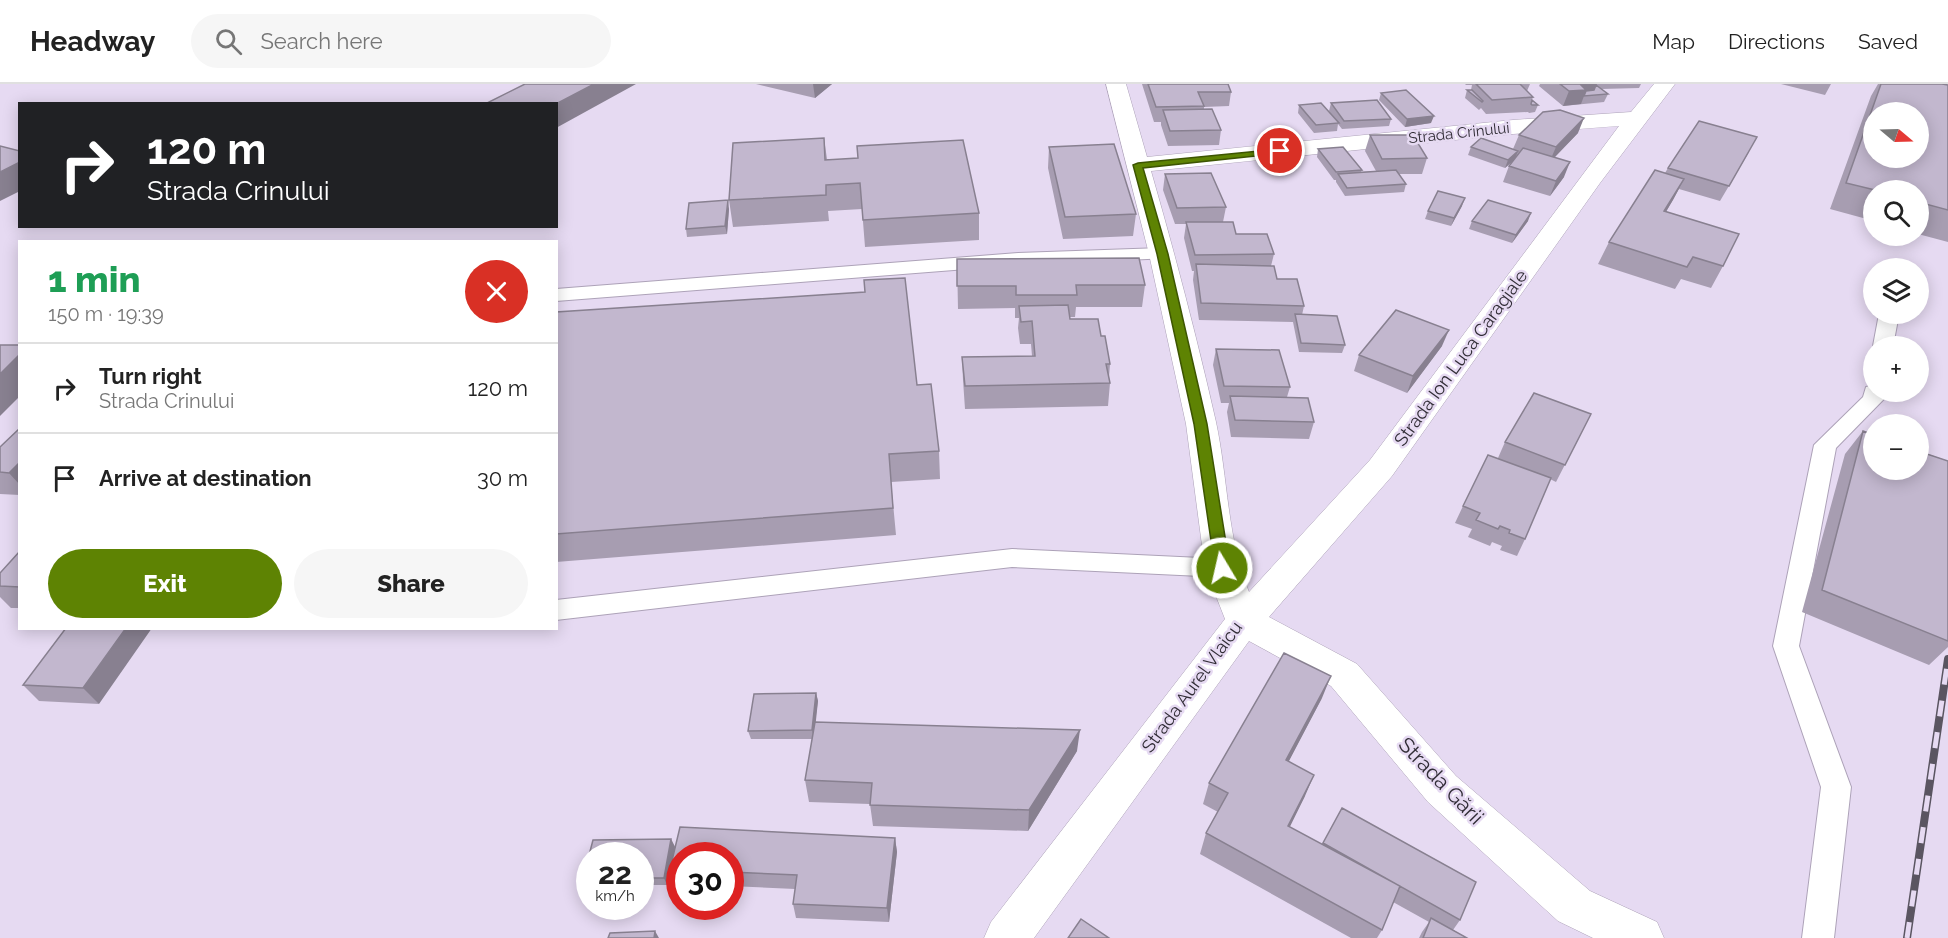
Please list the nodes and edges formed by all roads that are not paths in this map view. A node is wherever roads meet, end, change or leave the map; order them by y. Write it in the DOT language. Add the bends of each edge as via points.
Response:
graph roads {
  1 [pos="1116,84"];
  2 [pos="1665,84"];
  3 [pos="1637,118"];
  4 [pos="1138,165"];
  5 [pos="1162,254"];
  6 [pos="558,295"];
  7 [pos="1870,402"];
  8 [pos="1222,568"];
  9 [pos="558,610"];
  10 [pos="1244,621"];
  11 [pos="1007,938"];
  12 [pos="1641,938"];
  13 [pos="1818,938"];
  1 -- 4 [label="street, Strada Aurel Vlaicu"];
  2 -- 3 [label="street, Strada Ion Luca Caragiale"];
  3 -- 4 [label="street, Strada Crinului"];
  3 -- 10 [label="street, Strada Ion Luca Caragiale" via="1379,469"];
  4 -- 5 [label="street, Strada Aurel Vlaicu"];
  5 -- 6 [label="lane" via="1018,259"];
  5 -- 8 [label="street, Strada Aurel Vlaicu" via="1201,424"];
  7 -- 13 [label="lane" via="1825,445 1786,646 1836,787"];
  8 -- 9 [label="lane" via="1012,558"];
  8 -- 10 [label="street, Strada Aurel Vlaicu"];
  10 -- 11 [label="street, Strada Aurel Vlaicu"];
  10 -- 12 [label="street, Strada Gării" via="1344,675 1442,789 1574,906"];
}
